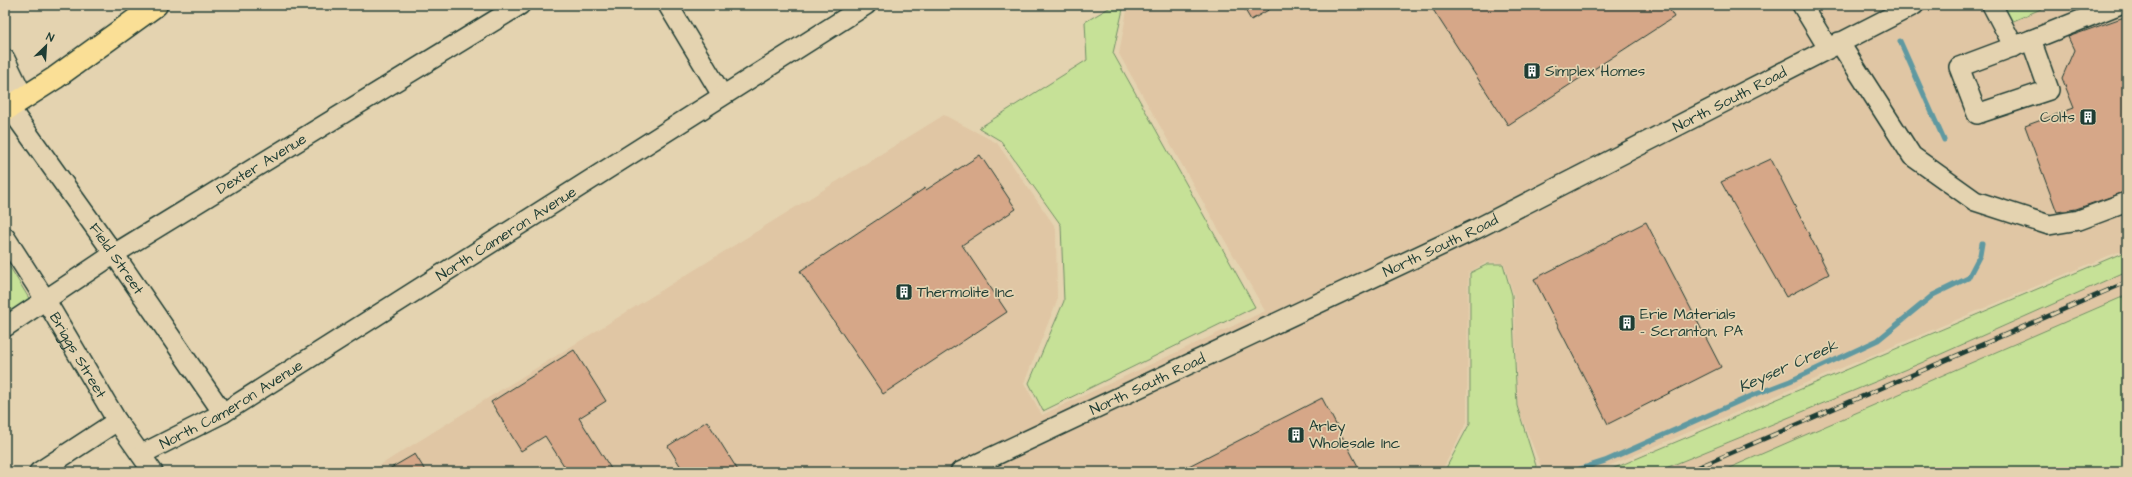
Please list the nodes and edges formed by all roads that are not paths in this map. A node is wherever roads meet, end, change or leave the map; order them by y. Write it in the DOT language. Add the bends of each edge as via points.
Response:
graph roads {
  1 [pos="156,5"];
  2 [pos="520,5"];
  3 [pos="668,5"];
  4 [pos="866,5"];
  5 [pos="1802,5"];
  6 [pos="1914,5"];
  7 [pos="1992,5"];
  8 [pos="2118,5"];
  9 [pos="2022,44"];
  10 [pos="1833,45"];
  11 [pos="5,59"];
  12 [pos="722,95"];
  13 [pos="12,105"];
  14 [pos="2127,202"];
  15 [pos="5,237"];
  16 [pos="114,254"];
  17 [pos="45,299"];
  18 [pos="5,327"];
  19 [pos="223,412"];
  20 [pos="117,421"];
  21 [pos="142,454"];
  22 [pos="39,472"];
  23 [pos="153,472"];
  24 [pos="960,472"];
  1 -- 13 [label="main road"];
  2 -- 16 [label="street, Dexter Avenue"];
  3 -- 12 [label="street"];
  4 -- 12 [label="street, North Cameron Avenue"];
  5 -- 10 [label="street"];
  6 -- 10 [label="street, North South Road"];
  7 -- 9 [label="street"];
  8 -- 9 [label="street"];
  9 -- 9 [label="street" via="1958,67 1977,114 2049,90"];
  10 -- 14 [label="street" via="1912,156 1975,201 2049,225 2079,220"];
  10 -- 24 [label="street, North South Road" via="1476,229"];
  11 -- 13 [label="street"];
  12 -- 19 [label="street, North Cameron Avenue"];
  13 -- 16 [label="street, Field Street"];
  15 -- 17 [label="street, Briggs Street"];
  16 -- 17 [label="street, Dexter Avenue"];
  16 -- 19 [label="street, Field Street"];
  17 -- 18 [label="street, Dexter Avenue"];
  17 -- 20 [label="street, Briggs Street"];
  19 -- 21 [label="street, North Cameron Avenue"];
  20 -- 21 [label="street, Briggs Street"];
  20 -- 22 [label="street"];
  21 -- 23 [label="street, Briggs Street"];
}
